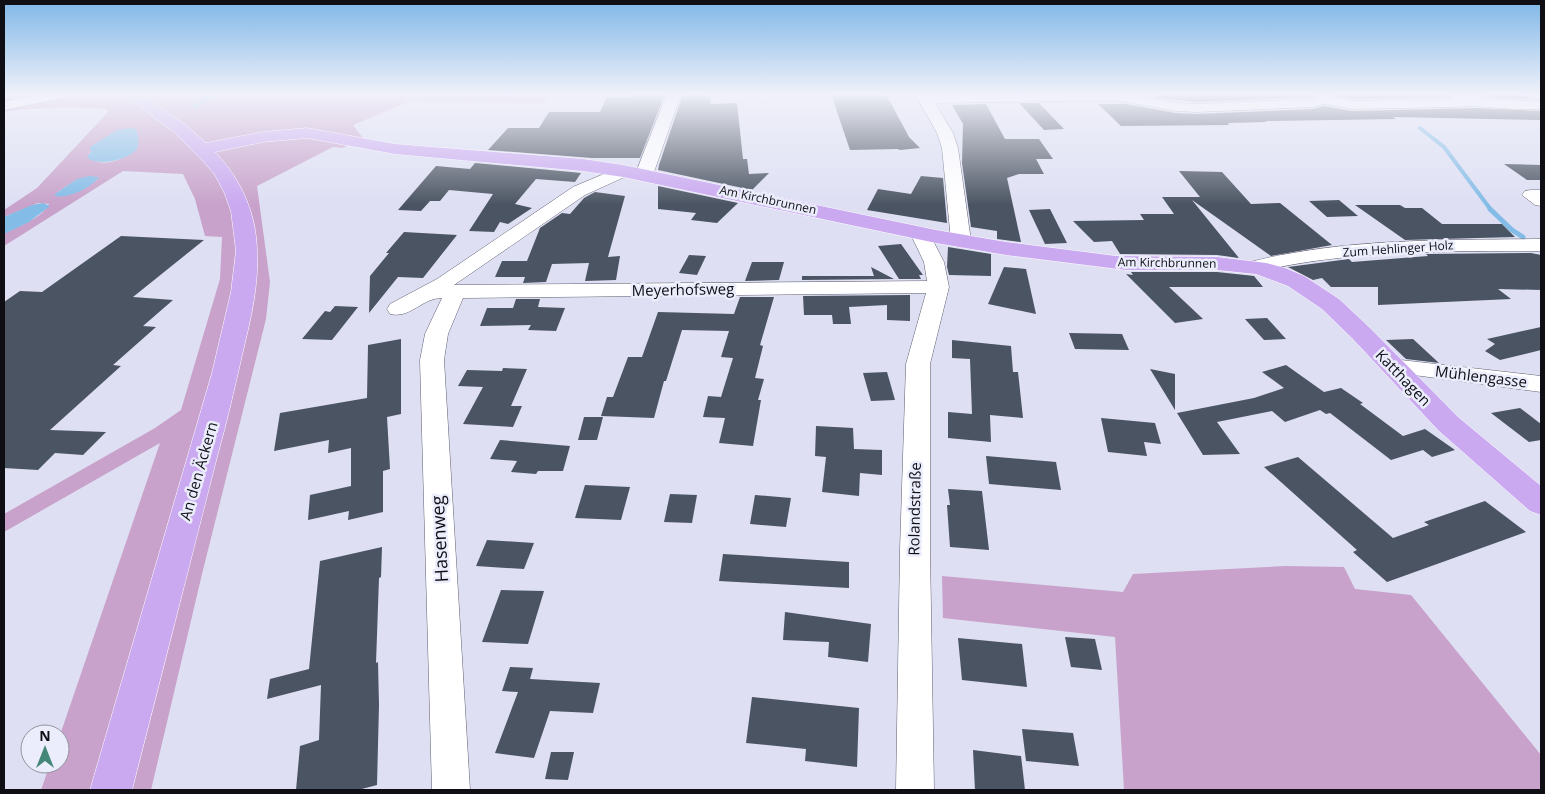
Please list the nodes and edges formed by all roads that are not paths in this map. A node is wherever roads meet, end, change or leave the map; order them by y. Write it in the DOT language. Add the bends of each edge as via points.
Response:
graph roads {
  1 [pos="184,131"];
  2 [pos="660,131"];
  3 [pos="944,131"];
  4 [pos="278,136"];
  5 [pos="211,159"];
  6 [pos="623,171"];
  7 [pos="644,175"];
  8 [pos="1541,195"];
  9 [pos="1541,201"];
  10 [pos="920,234"];
  11 [pos="961,240"];
  12 [pos="1541,245"];
  13 [pos="1257,266"];
  14 [pos="938,287"];
  15 [pos="442,292"];
  16 [pos="398,309"];
  17 [pos="1392,366"];
  18 [pos="1541,384"];
  19 [pos="1541,503"];
  20 [pos="111,790"];
  21 [pos="451,790"];
  22 [pos="915,790"];
  1 -- 5 [label="main road, An den Äckern"];
  2 -- 7 [label="street"];
  3 -- 11 [label="street" via="950,148"];
  4 -- 5 [label="main road, Am Kirchbrunnen"];
  4 -- 5 [label="main road, Am Kirchbrunnen" via="224,159"];
  4 -- 6 [label="main road, Am Kirchbrunnen" via="307,133 395,149"];
  5 -- 20 [label="main road, An den Äckern" via="235,194 242,212 246,246 243,294 215,414"];
  6 -- 7 [label="main road, Am Kirchbrunnen"];
  6 -- 15 [label="street" via="579,191"];
  7 -- 10 [label="main road, Am Kirchbrunnen"];
  8 -- 9 [label="street" via="1531,195"];
  10 -- 11 [label="main road, Am Kirchbrunnen"];
  10 -- 14 [label="street, Rolandstraße" via="934,262"];
  11 -- 13 [label="main road, Am Kirchbrunnen" via="1112,262"];
  12 -- 13 [label="street, Zum Hehlinger Holz" via="1458,245 1345,252"];
  13 -- 17 [label="main road, Katthagen" via="1308,288"];
  14 -- 15 [label="street, Meyerhofsweg"];
  14 -- 22 [label="street, Rolandstraße" via="918,364"];
  15 -- 16 [label="street"];
  15 -- 21 [label="street, Hasenweg" via="432,360"];
  17 -- 18 [label="street, Mühlengasse"];
  17 -- 19 [label="main road, Katthagen" via="1500,471"];
}
